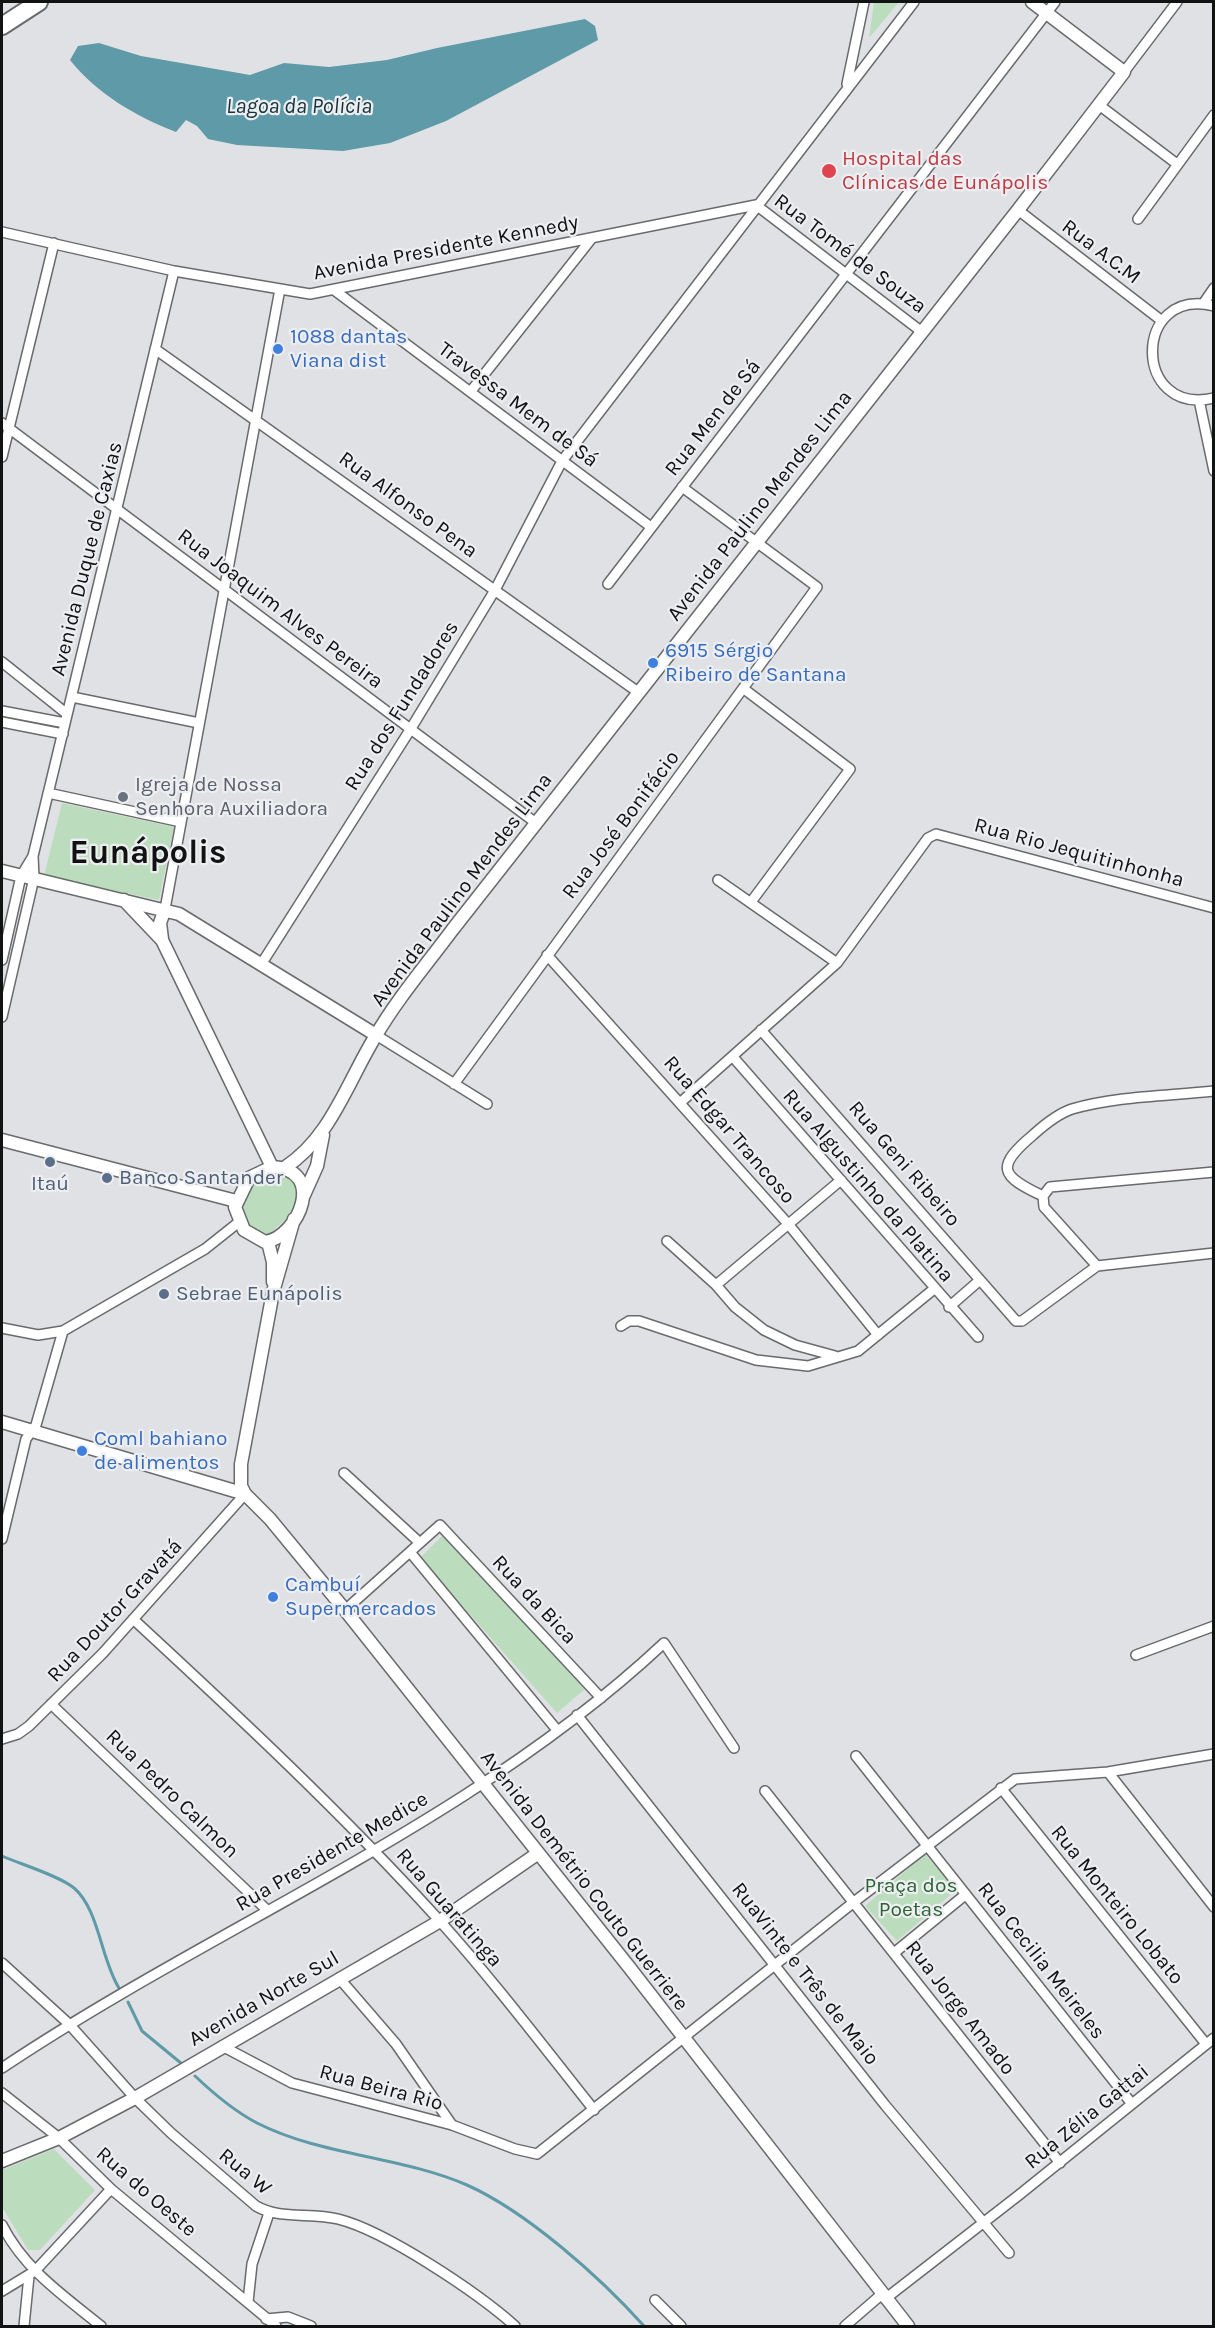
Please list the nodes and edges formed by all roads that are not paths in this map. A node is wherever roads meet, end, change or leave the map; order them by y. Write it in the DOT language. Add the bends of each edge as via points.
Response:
graph roads {
  1 [pos="39,2"];
  2 [pos="864,2"];
  3 [pos="914,2"];
  4 [pos="1032,2"];
  5 [pos="1055,2"];
  6 [pos="1177,2"];
  7 [pos="1047,13"];
  8 [pos="2,26"];
  9 [pos="1124,72"];
  10 [pos="847,87"];
  11 [pos="1099,105"];
  12 [pos="1214,115"];
  13 [pos="1177,164"];
  14 [pos="756,206"];
  15 [pos="1018,210"];
  16 [pos="1138,219"];
  17 [pos="2,232"];
  18 [pos="592,238"];
  19 [pos="54,243"];
  20 [pos="174,271"];
  21 [pos="846,273"];
  22 [pos="1214,288"];
  23 [pos="280,289"];
  24 [pos="334,290"];
  25 [pos="1203,304"];
  26 [pos="1214,306"];
  27 [pos="1162,321"];
  28 [pos="922,332"];
  29 [pos="155,350"];
  30 [pos="471,392"];
  31 [pos="1214,398"];
  32 [pos="1199,400"];
  33 [pos="256,419"];
  34 [pos="5,426"];
  35 [pos="2,457"];
  36 [pos="562,461"];
  37 [pos="1214,471"];
  38 [pos="682,487"];
  39 [pos="118,509"];
  40 [pos="651,527"];
  41 [pos="757,543"];
  42 [pos="608,584"];
  43 [pos="223,590"];
  44 [pos="495,590"];
  45 [pos="2,662"];
  46 [pos="744,690"];
  47 [pos="638,692"];
  48 [pos="72,697"];
  49 [pos="2,711"];
  50 [pos="66,719"];
  51 [pos="2,722"];
  52 [pos="199,723"];
  53 [pos="410,730"];
  54 [pos="63,734"];
  55 [pos="48,793"];
  56 [pos="181,822"];
  57 [pos="536,823"];
  58 [pos="2,871"];
  59 [pos="28,877"];
  60 [pos="718,880"];
  61 [pos="124,900"];
  62 [pos="751,902"];
  63 [pos="1214,908"];
  64 [pos="165,909"];
  65 [pos="162,940"];
  66 [pos="547,955"];
  67 [pos="2,960"];
  68 [pos="262,963"];
  69 [pos="837,963"];
  70 [pos="2,1017"];
  71 [pos="761,1030"];
  72 [pos="376,1035"];
  73 [pos="733,1056"];
  74 [pos="454,1084"];
  75 [pos="1214,1091"];
  76 [pos="681,1101"];
  77 [pos="487,1104"];
  78 [pos="323,1131"];
  79 [pos="2,1140"];
  80 [pos="278,1168"];
  81 [pos="1214,1172"];
  82 [pos="841,1180"];
  83 [pos="1043,1196"];
  84 [pos="303,1198"];
  85 [pos="236,1202"];
  86 [pos="294,1219"];
  87 [pos="239,1222"];
  88 [pos="789,1225"];
  89 [pos="667,1240"];
  90 [pos="268,1242"];
  91 [pos="1214,1253"];
  92 [pos="1096,1266"];
  93 [pos="980,1280"];
  94 [pos="716,1285"];
  95 [pos="934,1289"];
  96 [pos="273,1292"];
  97 [pos="949,1307"];
  98 [pos="621,1326"];
  99 [pos="2,1328"];
  100 [pos="63,1331"];
  101 [pos="878,1335"];
  102 [pos="978,1337"];
  103 [pos="835,1356"];
  104 [pos="2,1422"];
  105 [pos="30,1431"];
  106 [pos="344,1473"];
  107 [pos="245,1494"];
  108 [pos="2,1539"];
  109 [pos="420,1543"];
  110 [pos="410,1552"];
  111 [pos="345,1610"];
  112 [pos="133,1619"];
  113 [pos="1214,1626"];
  114 [pos="1136,1655"];
  115 [pos="601,1698"];
  116 [pos="51,1704"];
  117 [pos="577,1715"];
  118 [pos="557,1730"];
  119 [pos="2,1739"];
  120 [pos="734,1748"];
  121 [pos="1214,1754"];
  122 [pos="856,1756"];
  123 [pos="1108,1772"];
  124 [pos="483,1784"];
  125 [pos="1001,1788"];
  126 [pos="765,1791"];
  127 [pos="928,1846"];
  128 [pos="374,1850"];
  129 [pos="537,1854"];
  130 [pos="966,1896"];
  131 [pos="854,1902"];
  132 [pos="1214,1907"];
  133 [pos="268,1911"];
  134 [pos="440,1921"];
  135 [pos="894,1953"];
  136 [pos="2,1963"];
  137 [pos="776,1964"];
  138 [pos="339,1978"];
  139 [pos="69,2024"];
  140 [pos="684,2038"];
  141 [pos="1210,2041"];
  142 [pos="222,2046"];
  143 [pos="2,2068"];
  144 [pos="2,2093"];
  145 [pos="135,2098"];
  146 [pos="1132,2104"];
  147 [pos="594,2110"];
  148 [pos="452,2125"];
  149 [pos="58,2138"];
  150 [pos="2,2161"];
  151 [pos="1060,2163"];
  152 [pos="111,2189"];
  153 [pos="269,2213"];
  154 [pos="983,2223"];
  155 [pos="2,2225"];
  156 [pos="1009,2253"];
  157 [pos="32,2274"];
  158 [pos="2,2291"];
  159 [pos="884,2296"];
  160 [pos="655,2300"];
  161 [pos="248,2302"];
  162 [pos="505,2318"];
  163 [pos="266,2319"];
  164 [pos="24,2326"];
  165 [pos="101,2326"];
  166 [pos="276,2326"];
  167 [pos="311,2326"];
  168 [pos="497,2326"];
  169 [pos="515,2326"];
  170 [pos="681,2326"];
  171 [pos="844,2326"];
  172 [pos="908,2326"];
  1 -- 8 [label="highway"];
  2 -- 10 [label="street"];
  3 -- 10 [label="street, Rua dos Fundadores"];
  4 -- 7 [label="main road"];
  5 -- 7 [label="street, Rua Men de Sá"];
  6 -- 9 [label="street, Avenida Paulino Mendes Lima"];
  7 -- 9 [label="main road"];
  7 -- 21 [label="street, Rua Men de Sá"];
  9 -- 11 [label="main road, Avenida Paulino Mendes Lima"];
  10 -- 14 [label="street, Rua dos Fundadores"];
  11 -- 13 [label="street"];
  11 -- 15 [label="main road, Avenida Paulino Mendes Lima"];
  12 -- 13 [label="street"];
  13 -- 16 [label="street"];
  14 -- 18 [label="street, Avenida Presidente Kennedy"];
  14 -- 21 [label="street, Rua Tomé de Souza"];
  14 -- 36 [label="street, Rua dos Fundadores"];
  15 -- 27 [label="street, Rua A.C.M"];
  15 -- 28 [label="main road, Avenida Paulino Mendes Lima"];
  17 -- 19 [label="street, Avenida Presidente Kennedy"];
  18 -- 24 [label="street, Avenida Presidente Kennedy"];
  18 -- 30 [label="street"];
  19 -- 20 [label="street, Avenida Presidente Kennedy"];
  19 -- 34 [label="street"];
  20 -- 23 [label="street, Avenida Presidente Kennedy"];
  20 -- 29 [label="street, Avenida Duque de Caxias"];
  21 -- 28 [label="street, Rua Tomé de Souza"];
  21 -- 38 [label="street, Rua Men de Sá"];
  22 -- 25 [label="street"];
  23 -- 24 [label="street, Avenida Presidente Kennedy" via="310,294"];
  23 -- 33 [label="street"];
  24 -- 30 [label="street, Travessa Mem de Sá"];
  25 -- 26 [label="street"];
  25 -- 27 [label="street" via="1184,306"];
  27 -- 32 [label="street" via="1153,339 1154,368 1172,391"];
  28 -- 41 [label="main road, Avenida Paulino Mendes Lima"];
  29 -- 33 [label="street, Rua Alfonso Pena"];
  29 -- 39 [label="street, Avenida Duque de Caxias"];
  30 -- 36 [label="street, Travessa Mem de Sá"];
  31 -- 32 [label="street"];
  32 -- 37 [label="street"];
  33 -- 43 [label="street"];
  33 -- 44 [label="street, Rua Alfonso Pena"];
  34 -- 35 [label="street"];
  34 -- 39 [label="street, Rua Joaquim Alves Pereira"];
  36 -- 40 [label="street, Travessa Mem de Sá"];
  36 -- 44 [label="street, Rua dos Fundadores"];
  38 -- 40 [label="street, Rua Men de Sá"];
  38 -- 41 [label="street"];
  39 -- 43 [label="street, Rua Joaquim Alves Pereira"];
  39 -- 48 [label="street, Avenida Duque de Caxias"];
  40 -- 42 [label="street, Rua Men de Sá"];
  41 -- 46 [label="street, Rua José Bonifácio" via="817,587"];
  41 -- 47 [label="main road, Avenida Paulino Mendes Lima"];
  43 -- 52 [label="street"];
  43 -- 53 [label="street, Rua Joaquim Alves Pereira"];
  44 -- 47 [label="street, Rua Alfonso Pena"];
  44 -- 53 [label="street, Rua dos Fundadores"];
  45 -- 50 [label="street"];
  46 -- 62 [label="street" via="850,769"];
  46 -- 66 [label="street, Rua José Bonifácio"];
  47 -- 57 [label="main road, Avenida Paulino Mendes Lima"];
  48 -- 50 [label="street, Avenida Duque de Caxias"];
  48 -- 52 [label="street"];
  49 -- 50 [label="street"];
  50 -- 54 [label="street, Avenida Duque de Caxias"];
  51 -- 54 [label="street"];
  52 -- 56 [label="street"];
  53 -- 57 [label="street, Rua Joaquim Alves Pereira"];
  53 -- 68 [label="street, Rua dos Fundadores"];
  54 -- 55 [label="street, Avenida Duque de Caxias"];
  55 -- 56 [label="street"];
  55 -- 59 [label="street, Avenida Duque de Caxias"];
  56 -- 64 [label="street"];
  57 -- 72 [label="main road, Avenida Paulino Mendes Lima"];
  58 -- 59 [label="main road"];
  59 -- 61 [label="main road"];
  59 -- 67 [label="street, Avenida Duque de Caxias"];
  59 -- 70 [label="street, Avenida Duque de Caxias"];
  60 -- 62 [label="street"];
  61 -- 64 [label="main road"];
  61 -- 65 [label="main road"];
  62 -- 69 [label="street"];
  63 -- 69 [label="street, Rua Rio Jequitinhonha" via="936,834 928,838"];
  64 -- 65 [label="main road" via="160,923"];
  64 -- 68 [label="main road"];
  65 -- 80 [label="main road"];
  66 -- 74 [label="street, Rua José Bonifácio"];
  66 -- 76 [label="street, Rua Edgar Trancoso"];
  68 -- 72 [label="main road"];
  69 -- 71 [label="street"];
  71 -- 73 [label="street"];
  71 -- 93 [label="street, Rua Geni Ribeiro"];
  72 -- 74 [label="street"];
  72 -- 78 [label="main road, Avenida Paulino Mendes Lima"];
  73 -- 76 [label="street"];
  73 -- 82 [label="street, Rua Algustinho da Platina"];
  74 -- 77 [label="street"];
  75 -- 83 [label="street" via="1096,1104 1069,1110 1047,1123 1009,1155 1007,1168 1015,1183"];
  76 -- 88 [label="street, Rua Edgar Trancoso"];
  78 -- 80 [label="main road" via="308,1151"];
  78 -- 84 [label="main road" via="319,1159"];
  79 -- 85 [label="main road"];
  80 -- 84 [label="main road" via="301,1180"];
  80 -- 85 [label="main road" via="249,1178"];
  81 -- 83 [label="street" via="1050,1187"];
  82 -- 88 [label="street"];
  82 -- 95 [label="street, Rua Algustinho da Platina"];
  83 -- 92 [label="street" via="1044,1207"];
  84 -- 86 [label="main road"];
  85 -- 87 [label="main road"];
  86 -- 90 [label="main road"];
  86 -- 96 [label="main road"];
  87 -- 90 [label="main road" via="249,1235"];
  87 -- 100 [label="street" via="205,1249"];
  88 -- 94 [label="street"];
  88 -- 101 [label="street, Rua Edgar Trancoso"];
  89 -- 94 [label="street"];
  90 -- 96 [label="main road"];
  91 -- 92 [label="street"];
  92 -- 93 [label="street, Rua Geni Ribeiro" via="1019,1322"];
  93 -- 97 [label="street"];
  94 -- 103 [label="street" via="735,1307 764,1330 795,1345"];
  95 -- 97 [label="street, Rua Algustinho da Platina"];
  95 -- 101 [label="street"];
  96 -- 107 [label="main road" via="241,1464"];
  97 -- 102 [label="street, Rua Algustinho da Platina"];
  98 -- 103 [label="street" via="639,1321 777,1364 807,1366"];
  99 -- 100 [label="street" via="38,1335"];
  100 -- 105 [label="street" via="36,1425"];
  101 -- 103 [label="street" via="858,1351"];
  104 -- 105 [label="main road"];
  105 -- 107 [label="main road"];
  105 -- 108 [label="street"];
  106 -- 109 [label="street"];
  107 -- 111 [label="main road, Avenida Demétrio Couto Guerriere"];
  107 -- 112 [label="street, Rua Doutor Gravatá"];
  109 -- 110 [label="street"];
  109 -- 115 [label="street, Rua da Bica" via="440,1525"];
  110 -- 111 [label="street"];
  110 -- 118 [label="street"];
  111 -- 124 [label="main road, Avenida Demétrio Couto Guerriere"];
  112 -- 116 [label="street, Rua Doutor Gravatá"];
  112 -- 128 [label="street, Rua Guaratinga" via="260,1736"];
  113 -- 114 [label="street"];
  115 -- 117 [label="street, Rua Presidente Medice"];
  115 -- 120 [label="street, Rua Presidente Medice" via="664,1643"];
  116 -- 119 [label="street, Rua Doutor Gravatá" via="18,1734"];
  116 -- 133 [label="street, Rua Pedro Calmon"];
  117 -- 118 [label="street, Rua Presidente Medice"];
  117 -- 137 [label="street, RuaVinte e Três de Maio"];
  118 -- 124 [label="street, Rua Presidente Medice"];
  121 -- 123 [label="street"];
  122 -- 127 [label="street, Rua Cecilia Meireles"];
  123 -- 125 [label="street" via="1015,1779"];
  123 -- 132 [label="street"];
  124 -- 128 [label="street, Rua Presidente Medice"];
  124 -- 129 [label="main road, Avenida Demétrio Couto Guerriere"];
  125 -- 127 [label="street"];
  125 -- 141 [label="street, Rua Monteiro Lobato"];
  126 -- 131 [label="street, Rua Jorge Amado"];
  127 -- 130 [label="street, Rua Cecilia Meireles"];
  127 -- 131 [label="street"];
  128 -- 133 [label="street, Rua Presidente Medice"];
  128 -- 134 [label="street, Rua Guaratinga"];
  129 -- 134 [label="main road, Avenida Norte Sul"];
  129 -- 140 [label="main road, Avenida Demétrio Couto Guerriere"];
  130 -- 135 [label="street"];
  130 -- 146 [label="street, Rua Cecilia Meireles"];
  131 -- 135 [label="street, Rua Jorge Amado"];
  131 -- 137 [label="street"];
  133 -- 139 [label="street, Rua Presidente Medice"];
  134 -- 138 [label="main road, Avenida Norte Sul"];
  134 -- 147 [label="street, Rua Guaratinga"];
  135 -- 151 [label="street, Rua Jorge Amado"];
  136 -- 139 [label="street, Rua W"];
  137 -- 140 [label="street"];
  137 -- 154 [label="street, RuaVinte e Três de Maio"];
  138 -- 142 [label="main road, Avenida Norte Sul"];
  138 -- 148 [label="street" via="396,2044"];
  139 -- 143 [label="street, Rua Presidente Medice"];
  139 -- 145 [label="street, Rua W"];
  140 -- 147 [label="street"];
  140 -- 159 [label="main road, Avenida Demétrio Couto Guerriere"];
  141 -- 146 [label="street, Rua Zélia Gattai"];
  142 -- 145 [label="main road, Avenida Norte Sul"];
  142 -- 148 [label="street, Rua Beira Rio" via="301,2086"];
  144 -- 149 [label="street, Rua do Oeste"];
  145 -- 149 [label="main road, Avenida Norte Sul"];
  145 -- 153 [label="street, Rua W" via="256,2206"];
  146 -- 151 [label="street, Rua Zélia Gattai"];
  147 -- 148 [label="street, Rua Beira Rio" via="537,2154"];
  149 -- 150 [label="main road, Avenida Norte Sul"];
  149 -- 152 [label="street, Rua do Oeste"];
  151 -- 154 [label="street, Rua Zélia Gattai"];
  152 -- 157 [label="street"];
  152 -- 161 [label="street, Rua do Oeste"];
  153 -- 161 [label="street" via="252,2264"];
  153 -- 162 [label="street, Rua W" via="339,2219 365,2230 455,2281"];
  154 -- 156 [label="street, RuaVinte e Três de Maio"];
  154 -- 159 [label="street, Rua Zélia Gattai"];
  155 -- 157 [label="street"];
  157 -- 158 [label="street"];
  157 -- 164 [label="street"];
  157 -- 165 [label="street"];
  159 -- 171 [label="street, Rua Zélia Gattai"];
  159 -- 172 [label="main road, Avenida Demétrio Couto Guerriere"];
  160 -- 170 [label="street"];
  161 -- 163 [label="street, Rua do Oeste"];
  162 -- 168 [label="street"];
  162 -- 169 [label="street, Rua W"];
  163 -- 166 [label="street, Rua do Oeste"];
  163 -- 167 [label="street" via="288,2317"];
}
